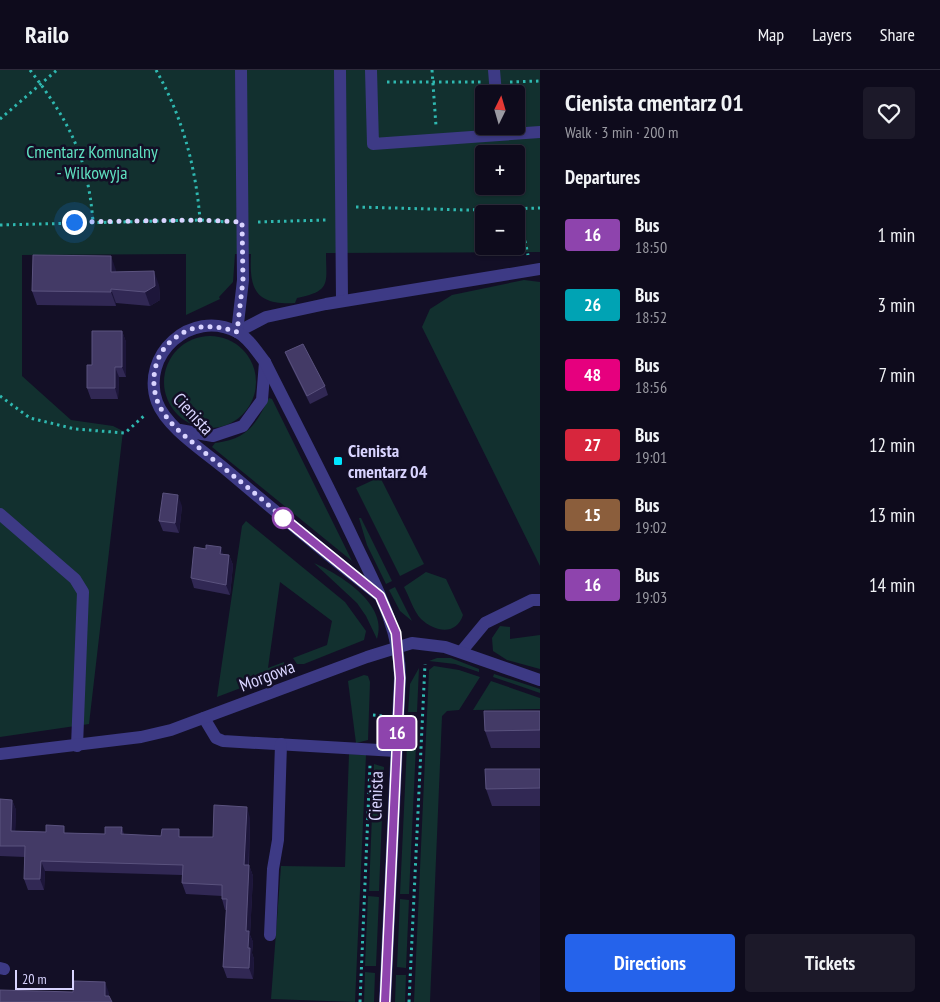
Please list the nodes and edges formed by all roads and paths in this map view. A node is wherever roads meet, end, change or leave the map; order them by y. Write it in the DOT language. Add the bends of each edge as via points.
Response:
graph roads {
  1 [pos="30,70"];
  2 [pos="57,70"];
  3 [pos="156,70"];
  4 [pos="241,70"];
  5 [pos="340,70"];
  6 [pos="432,70"];
  7 [pos="371,76"];
  8 [pos="540,81"];
  9 [pos="433,82"];
  10 [pos="495,82"];
  11 [pos="40,84"];
  12 [pos="0,119"];
  13 [pos="525,132"];
  14 [pos="540,132"];
  15 [pos="475,134"];
  16 [pos="437,139"];
  17 [pos="540,208"];
  18 [pos="525,209"];
  19 [pos="475,210"];
  20 [pos="340,213"];
  21 [pos="200,220"];
  22 [pos="93,222"];
  23 [pos="242,222"];
  24 [pos="0,225"];
  25 [pos="525,240"];
  26 [pos="534,270"];
  27 [pos="342,301"];
  28 [pos="237,332"];
  29 [pos="265,362"];
  30 [pos="0,396"];
  31 [pos="158,404"];
  32 [pos="179,430"];
  33 [pos="0,514"];
  34 [pos="380,596"];
  35 [pos="540,600"];
  36 [pos="398,646"];
  37 [pos="462,652"];
  38 [pos="425,664"];
  39 [pos="540,680"];
  40 [pos="373,715"];
  41 [pos="386,716"];
  42 [pos="204,718"];
  43 [pos="281,744"];
  44 [pos="77,746"];
  45 [pos="371,749"];
  46 [pos="396,751"];
  47 [pos="0,754"];
  48 [pos="270,935"];
  49 [pos="360,1002"];
  50 [pos="385,1002"];
  51 [pos="409,1002"];
  1 -- 11 [label="path"];
  2 -- 11 [label="path"];
  3 -- 21 [label="path" via="182,130 196,186"];
  4 -- 23 [label="street"];
  5 -- 20 [label="street"];
  6 -- 9 [label="path"];
  7 -- 9 [label="path"];
  7 -- 16 [label="street" via="373,144"];
  8 -- 10 [label="path"];
  9 -- 10 [label="path"];
  9 -- 16 [label="path"];
  11 -- 12 [label="path"];
  11 -- 22 [label="path" via="56,104 79,151 87,175"];
  13 -- 14 [label="street"];
  15 -- 16 [label="street"];
  17 -- 18 [label="path"];
  19 -- 20 [label="path"];
  20 -- 23 [label="path"];
  20 -- 27 [label="street"];
  21 -- 22 [label="path"];
  21 -- 23 [label="path"];
  22 -- 24 [label="path"];
  23 -- 28 [label="street" via="243,280"];
  25 -- 26 [label="path"];
  26 -- 27 [label="street"];
  27 -- 28 [label="street" via="266,317"];
  28 -- 29 [label="street, Cienista"];
  28 -- 31 [label="street, Cienista" via="205,326 184,332 168,344 155,370 154,392"];
  29 -- 32 [label="street" via="262,400 243,426 213,436"];
  29 -- 34 [label="street, Cienista"];
  30 -- 31 [label="path" via="30,418 75,429 125,433"];
  31 -- 32 [label="street, Cienista"];
  32 -- 34 [label="street, Cienista"];
  33 -- 44 [label="street" via="75,578 83,592"];
  34 -- 36 [label="street, Cienista"];
  35 -- 37 [label="street" via="532,600 485,623"];
  36 -- 37 [label="street, Morgowa" via="421,643"];
  36 -- 42 [label="street, Morgowa"];
  36 -- 46 [label="street, Cienista" via="400,678"];
  37 -- 39 [label="street, Morgowa"];
  38 -- 51 [label="path"];
  40 -- 41 [label="path"];
  42 -- 43 [label="street" via="219,740"];
  42 -- 44 [label="street, Morgowa" via="142,738"];
  43 -- 45 [label="street"];
  43 -- 48 [label="street" via="278,840 273,869"];
  44 -- 47 [label="street, Morgowa"];
  45 -- 46 [label="street"];
  45 -- 49 [label="path"];
  46 -- 50 [label="street, Cienista"];
}
